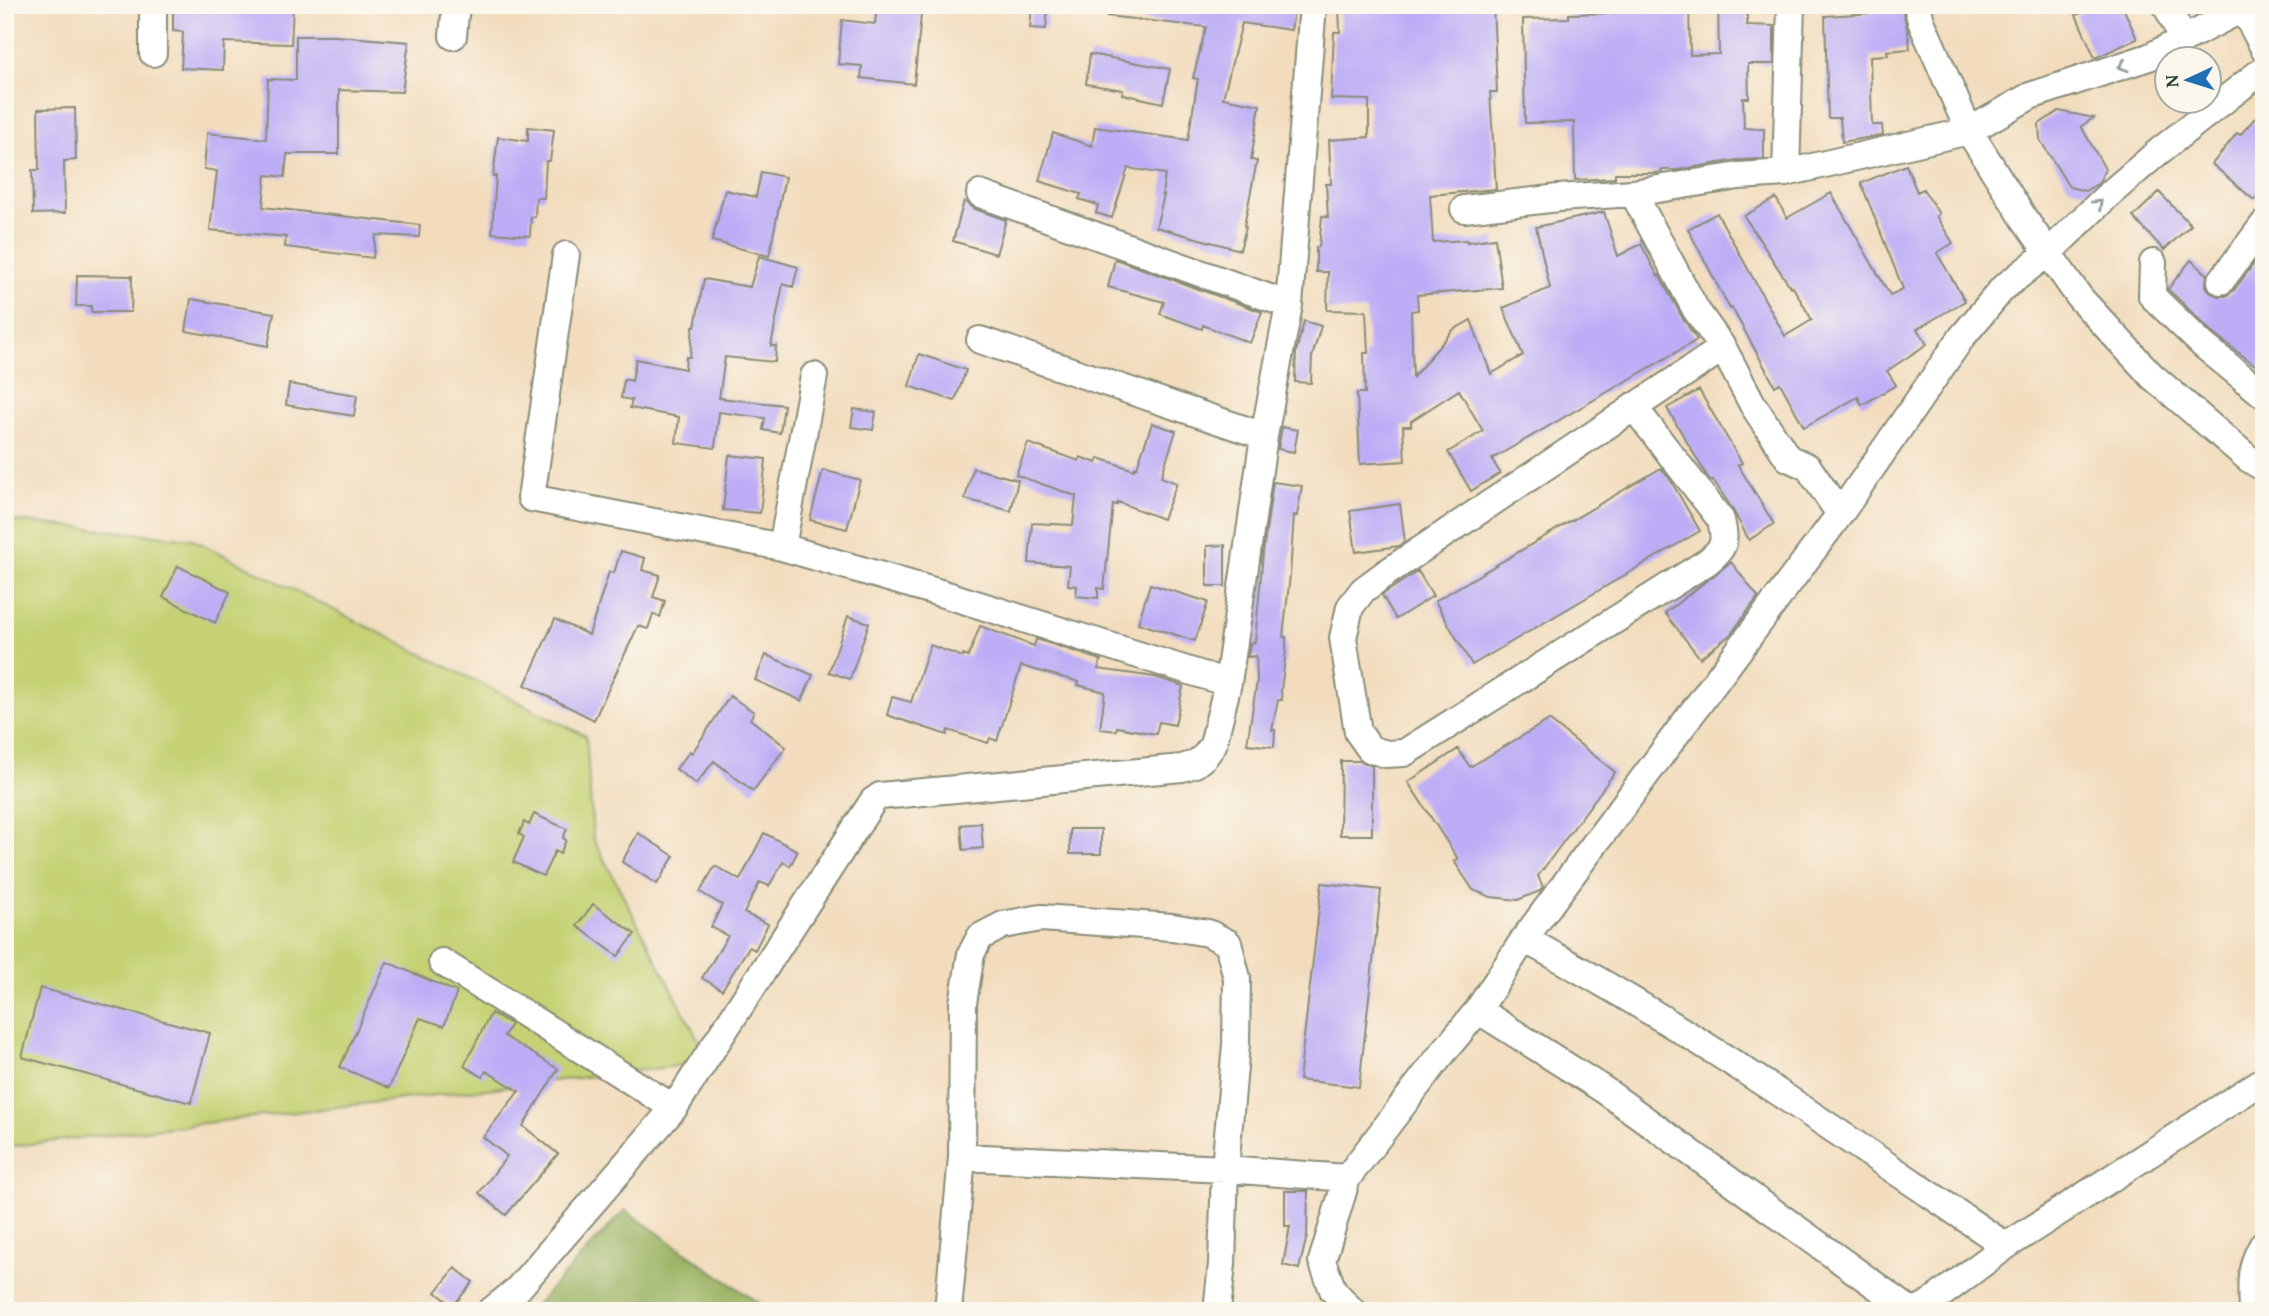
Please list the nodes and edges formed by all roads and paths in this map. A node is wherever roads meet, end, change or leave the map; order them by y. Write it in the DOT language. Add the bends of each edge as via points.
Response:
graph roads {
  1 [pos="153,5"];
  2 [pos="456,5"];
  3 [pos="1313,5"];
  4 [pos="1791,5"];
  5 [pos="1917,5"];
  6 [pos="2166,5"];
  7 [pos="2245,7"];
  8 [pos="453,36"];
  9 [pos="2184,40"];
  10 [pos="2264,48"];
  11 [pos="153,53"];
  12 [pos="2264,69"];
  13 [pos="1969,131"];
  14 [pos="1786,173"];
  15 [pos="1633,193"];
  16 [pos="980,194"];
  17 [pos="1464,209"];
  18 [pos="2264,224"];
  19 [pos="2049,251"];
  20 [pos="566,255"];
  21 [pos="2153,263"];
  22 [pos="2221,281"];
  23 [pos="1289,305"];
  24 [pos="980,340"];
  25 [pos="1723,348"];
  26 [pos="814,376"];
  27 [pos="2264,395"];
  28 [pos="1633,407"];
  29 [pos="1264,436"];
  30 [pos="2264,468"];
  31 [pos="1840,514"];
  32 [pos="782,547"];
  33 [pos="1228,683"];
  34 [pos="1524,939"];
  35 [pos="442,962"];
  36 [pos="1478,1010"];
  37 [pos="2264,1080"];
  38 [pos="674,1108"];
  39 [pos="962,1157"];
  40 [pos="1225,1169"];
  41 [pos="1347,1178"];
  42 [pos="2264,1243"];
  43 [pos="2007,1246"];
  44 [pos="491,1311"];
  45 [pos="948,1311"];
  46 [pos="1217,1311"];
  47 [pos="1352,1311"];
  48 [pos="1911,1311"];
  49 [pos="1919,1311"];
  50 [pos="2252,1311"];
  1 -- 11 [label="street"];
  2 -- 8 [label="street"];
  3 -- 23 [label="street"];
  4 -- 14 [label="street"];
  5 -- 13 [label="street"];
  6 -- 9 [label="street"];
  7 -- 9 [label="street"];
  7 -- 10 [label="street"];
  9 -- 13 [label="street, one-way" via="2149,57 2030,96"];
  19 -- 12 [label="street, one-way" via="2157,153"];
  13 -- 14 [label="street"];
  13 -- 19 [label="street"];
  14 -- 15 [label="street"];
  15 -- 17 [label="street"];
  15 -- 25 [label="street" via="1696,310"];
  16 -- 23 [label="street"];
  18 -- 22 [label="street"];
  19 -- 30 [label="street" via="2080,298 2152,376"];
  19 -- 31 [label="street" via="2003,288 1962,337"];
  20 -- 32 [label="street" via="531,498"];
  21 -- 27 [label="street" via="2152,296"];
  23 -- 29 [label="street"];
  24 -- 29 [label="street"];
  25 -- 28 [label="street"];
  25 -- 31 [label="street" via="1788,458 1808,467"];
  26 -- 32 [label="street"];
  28 -- 28 [label="street" via="1363,590 1350,607 1343,638 1357,732 1370,750 1404,753 1722,549 1721,520"];
  29 -- 33 [label="street"];
  31 -- 34 [label="street"];
  32 -- 33 [label="street"];
  33 -- 38 [label="street" via="1213,745 1195,764 880,796 873,801"];
  34 -- 36 [label="street"];
  34 -- 43 [label="street" via="1685,1033"];
  35 -- 38 [label="street"];
  36 -- 41 [label="street"];
  36 -- 48 [label="street" via="1604,1090"];
  37 -- 43 [label="street"];
  38 -- 44 [label="street" via="516,1291"];
  39 -- 40 [label="street"];
  39 -- 40 [label="street" via="963,1003 971,954 980,937 1003,925 1041,918 1172,927 1208,933 1228,943 1237,978"];
  39 -- 45 [label="street"];
  40 -- 41 [label="street"];
  40 -- 46 [label="street"];
  41 -- 47 [label="street" via="1322,1261 1332,1290"];
  42 -- 50 [label="street" via="2254,1259"];
  43 -- 49 [label="street"];
}
